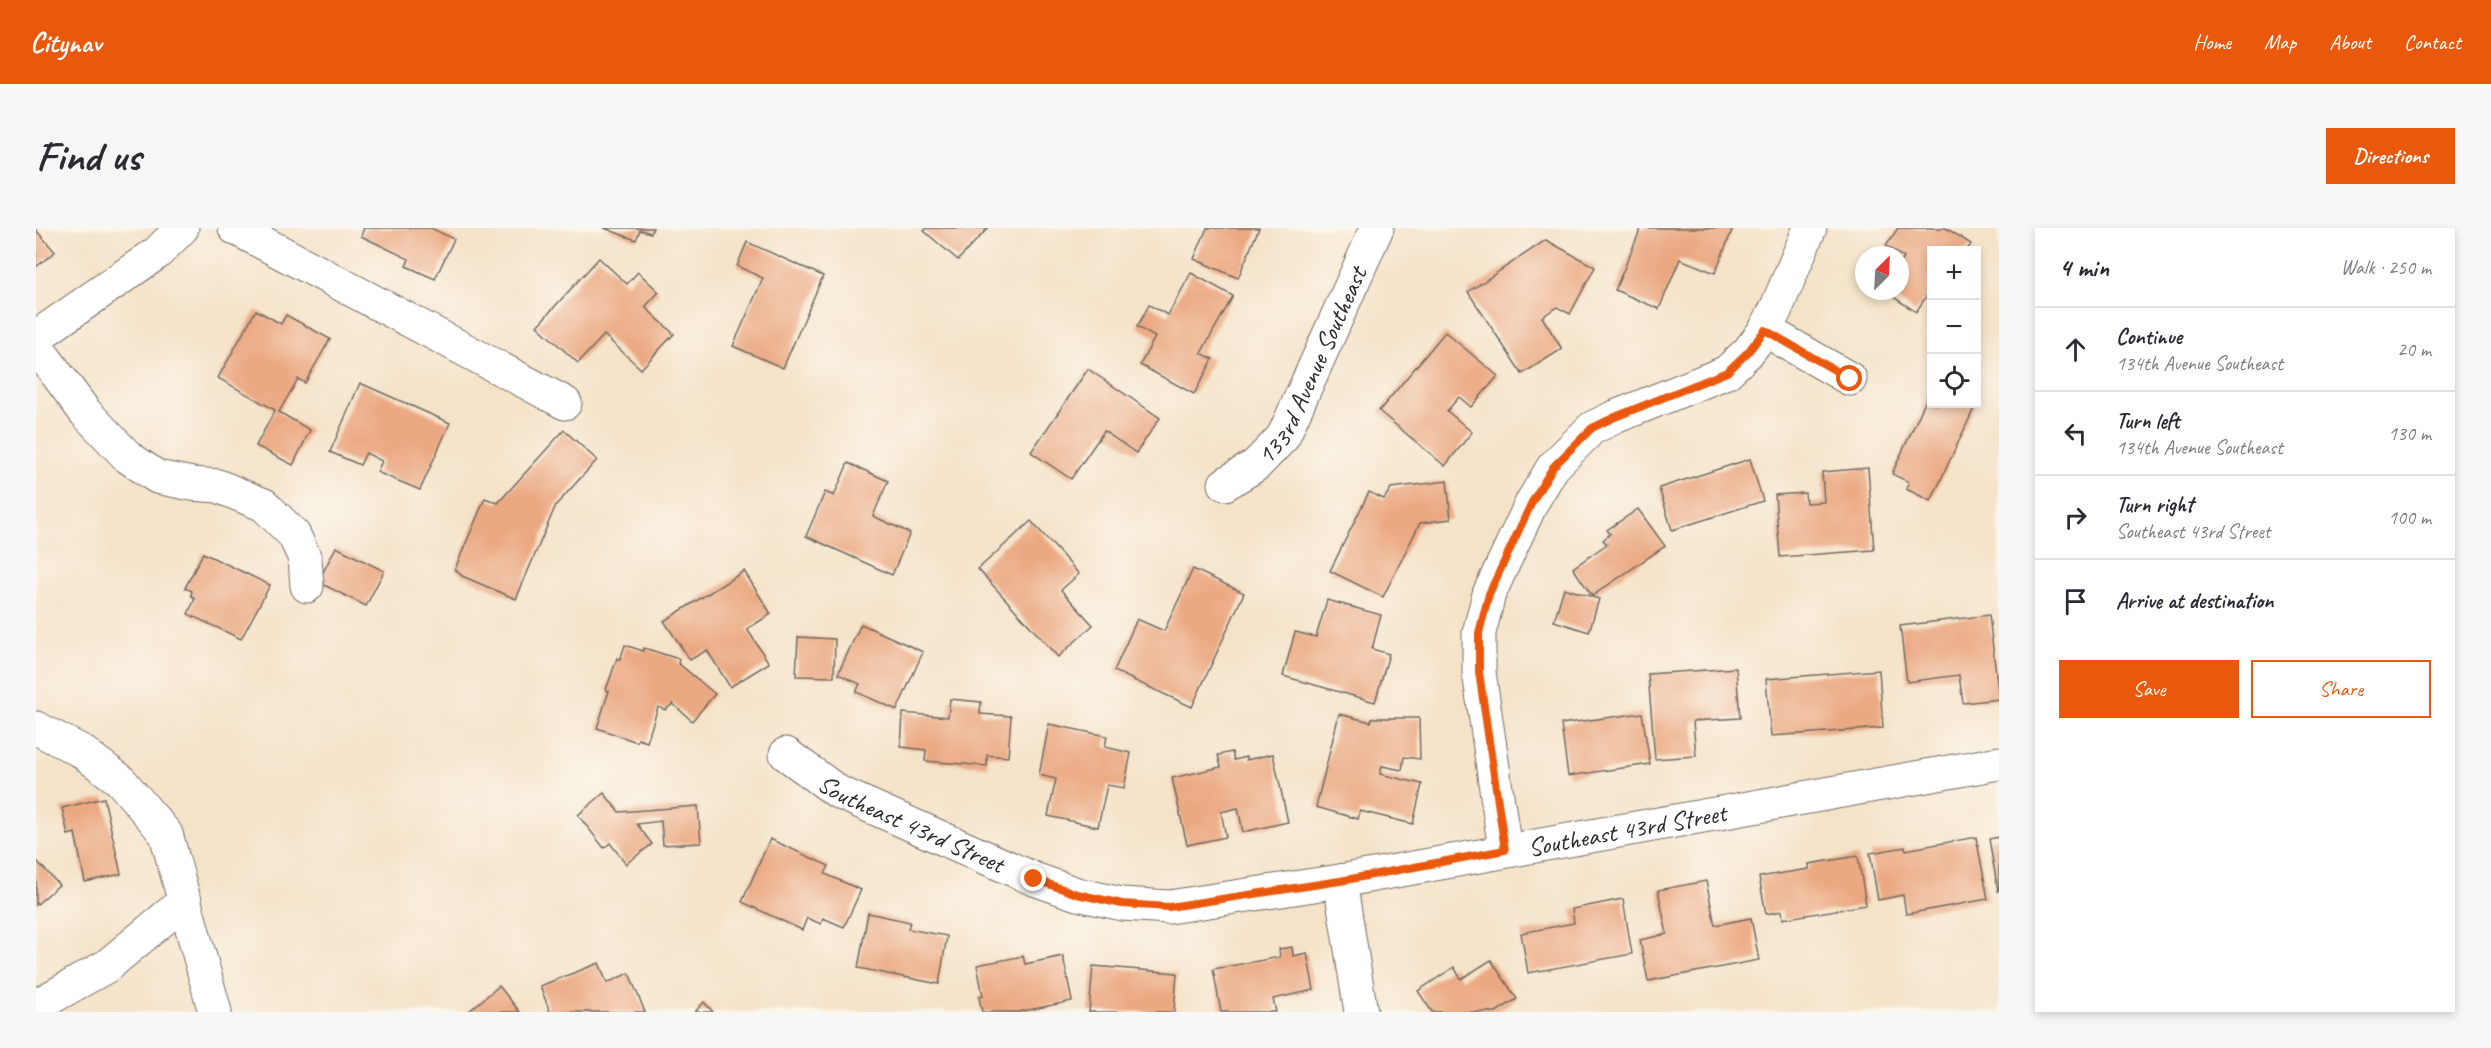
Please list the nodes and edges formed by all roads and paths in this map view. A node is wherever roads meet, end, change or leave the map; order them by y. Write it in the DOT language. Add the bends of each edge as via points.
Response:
graph roads {
  1 [pos="182,228"];
  2 [pos="235,228"];
  3 [pos="1377,228"];
  4 [pos="1810,228"];
  5 [pos="1765,330"];
  6 [pos="36,338"];
  7 [pos="36,346"];
  8 [pos="1850,379"];
  9 [pos="565,403"];
  10 [pos="1225,484"];
  11 [pos="307,586"];
  12 [pos="36,728"];
  13 [pos="786,754"];
  14 [pos="1999,764"];
  15 [pos="1505,850"];
  16 [pos="1340,881"];
  17 [pos="185,901"];
  18 [pos="212,1000"];
  19 [pos="36,1006"];
  20 [pos="1362,1012"];
  1 -- 6 [label="street" via="157,253"];
  2 -- 9 [label="street"];
  3 -- 10 [label="street, 133rd Avenue Southeast" via="1283,437 1256,465"];
  4 -- 5 [label="street"];
  5 -- 8 [label="street"];
  5 -- 15 [label="street" via="1727,372 1592,428 1553,467 1532,502 1489,594 1479,633 1479,672"];
  7 -- 11 [label="street" via="85,412 128,457 157,477 218,486 264,505 294,535 305,559"];
  12 -- 17 [label="street" via="81,751 120,780 166,834"];
  13 -- 16 [label="street, Southeast 43rd Street" via="838,792 1034,879 1077,894 1122,904 1169,907"];
  14 -- 15 [label="street, Southeast 43rd Street"];
  15 -- 16 [label="street, Southeast 43rd Street"];
  16 -- 20 [label="street"];
  17 -- 18 [label="street"];
  17 -- 19 [label="street" via="106,966"];
}
